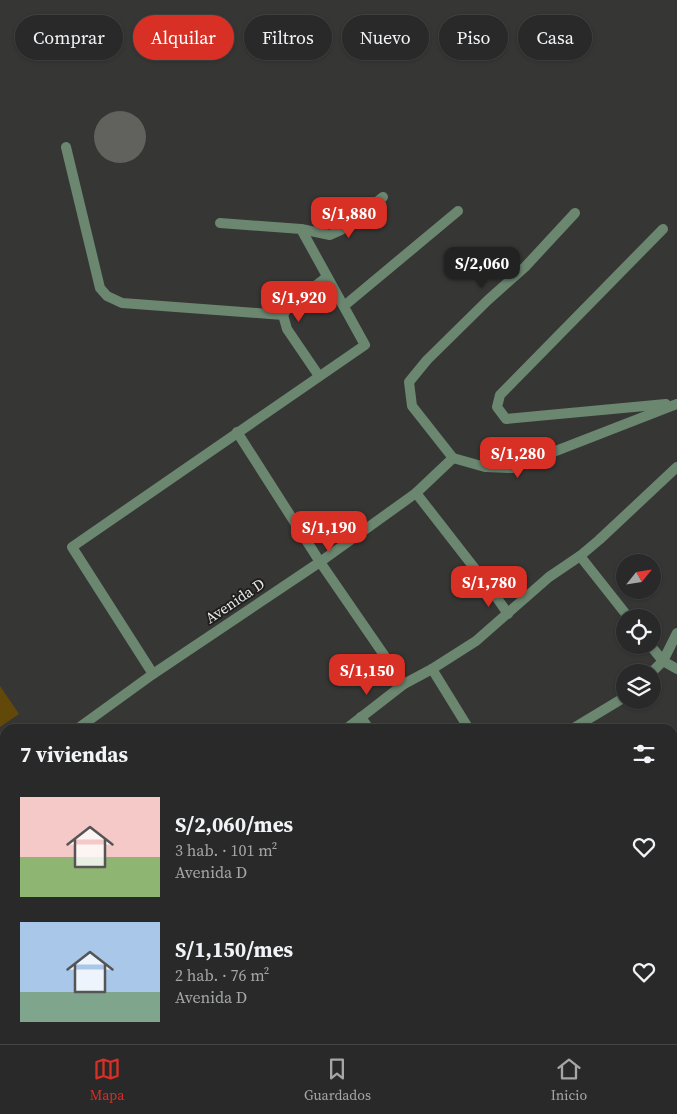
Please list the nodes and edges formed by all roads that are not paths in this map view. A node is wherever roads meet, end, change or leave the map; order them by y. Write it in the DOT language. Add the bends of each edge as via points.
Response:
graph roads {
  1 [pos="66,147"];
  2 [pos="383,197"];
  3 [pos="458,211"];
  4 [pos="575,213"];
  5 [pos="220,223"];
  6 [pos="301,229"];
  7 [pos="663,229"];
  8 [pos="327,277"];
  9 [pos="344,306"];
  10 [pos="283,315"];
  11 [pos="319,376"];
  12 [pos="677,404"];
  13 [pos="237,432"];
  14 [pos="453,458"];
  15 [pos="677,467"];
  16 [pos="416,493"];
  17 [pos="580,556"];
  18 [pos="320,562"];
  19 [pos="622,609"];
  20 [pos="508,614"];
  21 [pos="677,633"];
  22 [pos="657,654"];
  23 [pos="663,661"];
  24 [pos="660,664"];
  25 [pos="677,669"];
  26 [pos="432,670"];
  27 [pos="153,674"];
  28 [pos="404,684"];
  29 [pos="616,702"];
  30 [pos="361,717"];
  31 [pos="84,724"];
  32 [pos="352,724"];
  33 [pos="366,724"];
  34 [pos="466,724"];
  35 [pos="580,724"];
  1 -- 10 [label="street" via="100,288 107,296 122,303"];
  2 -- 6 [label="street" via="330,235"];
  3 -- 9 [label="street"];
  4 -- 14 [label="street" via="408,382 412,406"];
  5 -- 6 [label="street"];
  6 -- 8 [label="street"];
  7 -- 12 [label="street" via="500,395 497,408 506,419"];
  8 -- 9 [label="street"];
  8 -- 10 [label="street" via="289,306"];
  9 -- 11 [label="street" via="365,345"];
  10 -- 11 [label="street" via="287,330"];
  11 -- 13 [label="street"];
  12 -- 14 [label="street" via="512,468 485,467"];
  13 -- 18 [label="street"];
  13 -- 27 [label="street" via="72,547"];
  14 -- 16 [label="street, Avenida D"];
  15 -- 17 [label="street"];
  16 -- 18 [label="street, Avenida D"];
  16 -- 20 [label="street"];
  17 -- 19 [label="street"];
  17 -- 20 [label="street" via="549,576"];
  18 -- 27 [label="street, Avenida D"];
  18 -- 28 [label="street"];
  20 -- 26 [label="street" via="476,641"];
  21 -- 23 [label="street"];
  22 -- 23 [label="street"];
  23 -- 24 [label="street"];
  23 -- 25 [label="street"];
  26 -- 28 [label="street"];
  26 -- 34 [label="street"];
  27 -- 31 [label="street, Avenida D"];
  28 -- 30 [label="street"];
  29 -- 35 [label="street"];
  30 -- 32 [label="street"];
  30 -- 33 [label="street"];
}
